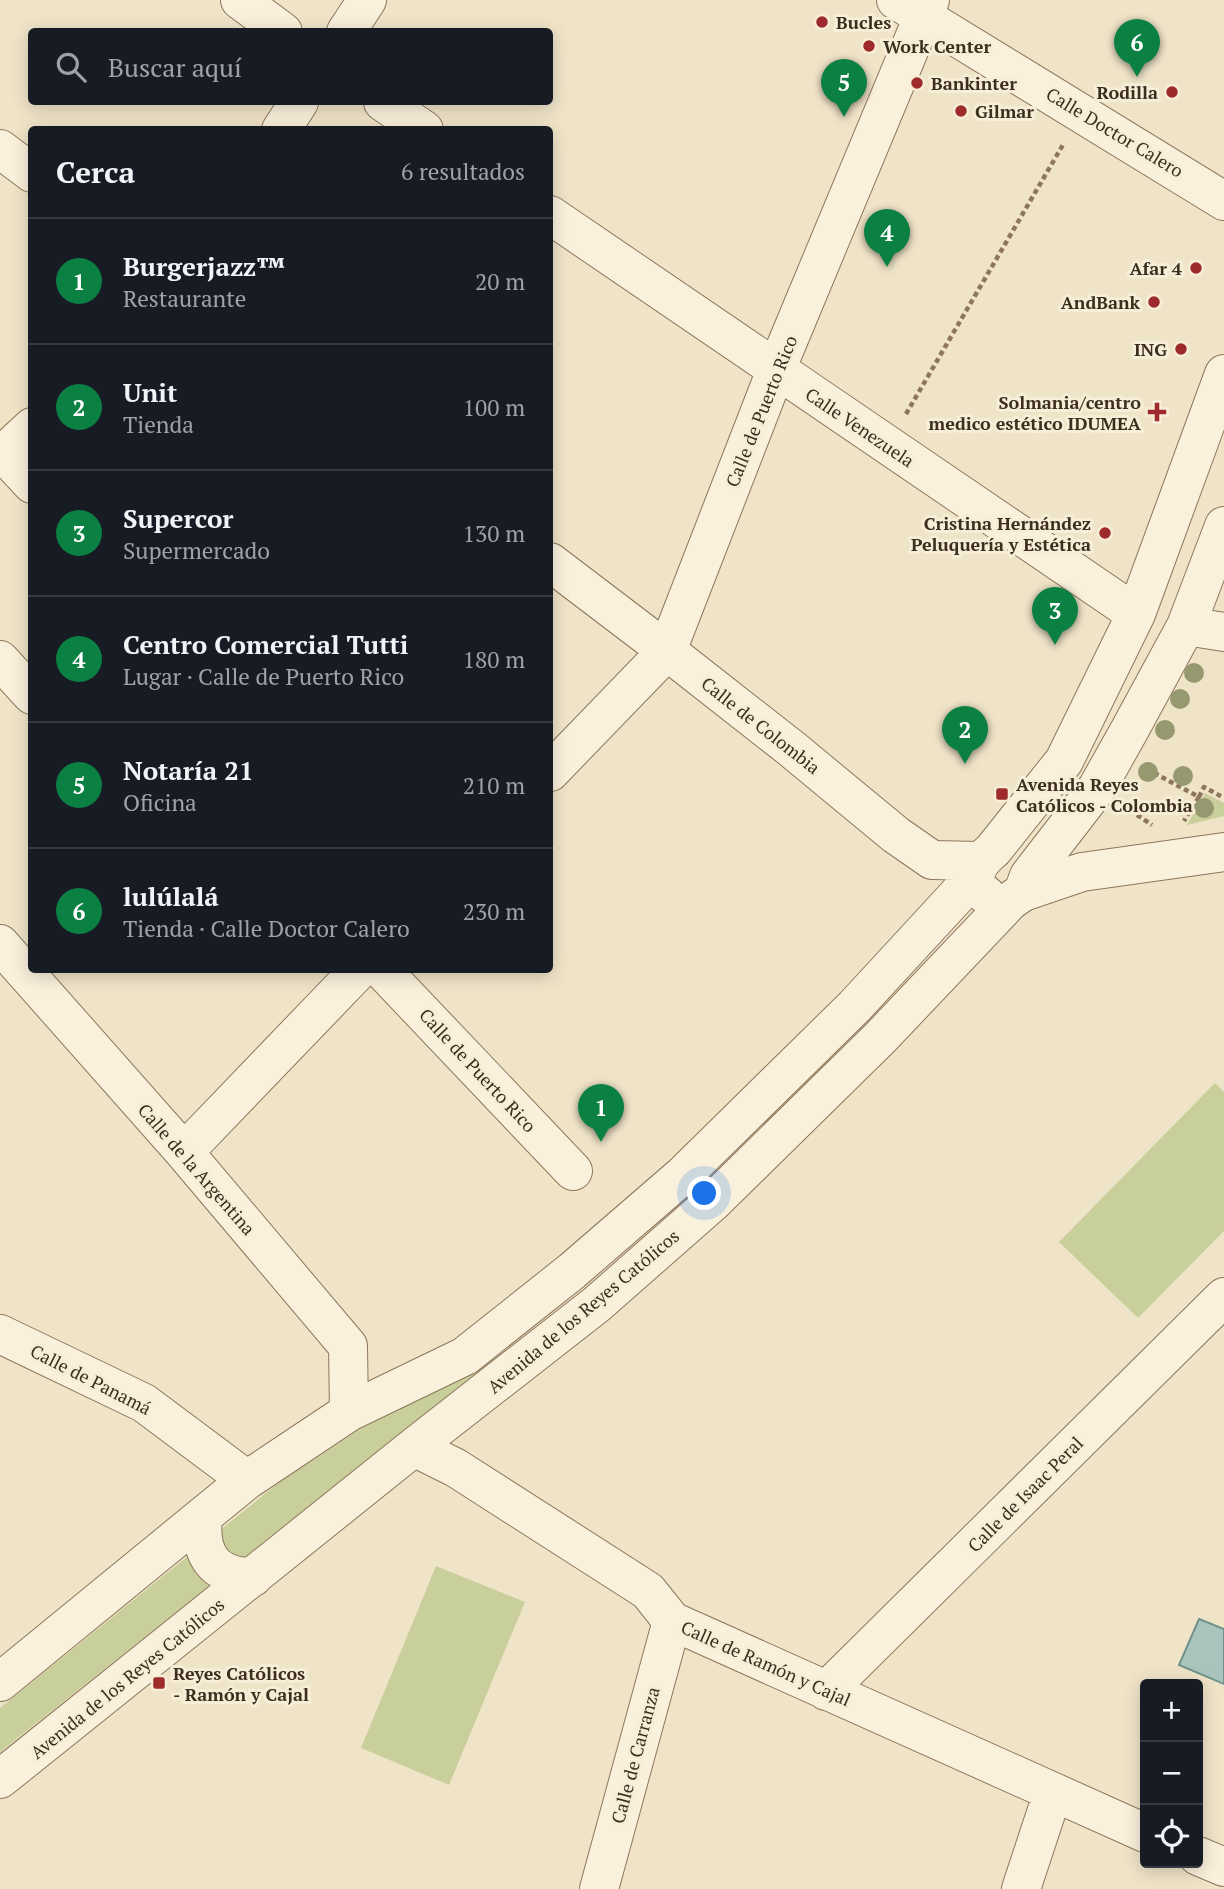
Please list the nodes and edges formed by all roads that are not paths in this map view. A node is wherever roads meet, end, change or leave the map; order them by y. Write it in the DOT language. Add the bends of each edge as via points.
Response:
graph roads {
  1 [pos="240,0"];
  2 [pos="367,0"];
  3 [pos="917,5"];
  4 [pos="278,28"];
  5 [pos="349,28"];
  6 [pos="297,105"];
  7 [pos="387,105"];
  8 [pos="284,126"];
  9 [pos="418,126"];
  10 [pos="0,149"];
  11 [pos="28,170"];
  12 [pos="1224,201"];
  13 [pos="553,217"];
  14 [pos="776,370"];
  15 [pos="1224,374"];
  16 [pos="28,431"];
  17 [pos="1224,440"];
  18 [pos="2,455"];
  19 [pos="28,480"];
  20 [pos="1224,526"];
  21 [pos="553,564"];
  22 [pos="1136,614"];
  23 [pos="1186,626"];
  24 [pos="1224,632"];
  25 [pos="667,651"];
  26 [pos="0,660"];
  27 [pos="28,691"];
  28 [pos="1064,761"];
  29 [pos="553,769"];
  30 [pos="1224,852"];
  31 [pos="983,862"];
  32 [pos="1021,890"];
  33 [pos="0,944"];
  34 [pos="356,973"];
  35 [pos="385,973"];
  36 [pos="184,1152"];
  37 [pos="573,1171"];
  38 [pos="1224,1297"];
  39 [pos="0,1334"];
  40 [pos="349,1412"];
  41 [pos="414,1447"];
  42 [pos="247,1480"];
  43 [pos="203,1517"];
  44 [pos="253,1577"];
  45 [pos="672,1621"];
  46 [pos="0,1682"];
  47 [pos="826,1691"];
  48 [pos="0,1779"];
  49 [pos="1053,1792"];
  50 [pos="1140,1831"];
  51 [pos="1203,1858"];
  52 [pos="1224,1867"];
  53 [pos="599,1889"];
  54 [pos="1021,1889"];
  1 -- 4 [label="street"];
  2 -- 5 [label="street"];
  3 -- 12 [label="street, Calle Doctor Calero"];
  3 -- 14 [label="street, Calle de Puerto Rico"];
  6 -- 8 [label="street"];
  7 -- 9 [label="street"];
  10 -- 11 [label="street"];
  13 -- 14 [label="street, Calle Venezuela"];
  14 -- 22 [label="street, Calle Venezuela"];
  14 -- 25 [label="street, Calle de Puerto Rico"];
  15 -- 22 [label="street"];
  16 -- 18 [label="street"];
  17 -- 28 [label="street" via="1157,617"];
  18 -- 19 [label="street"];
  20 -- 23 [label="street, Avenida de los Reyes Católicos"];
  21 -- 25 [label="street, Calle de Colombia"];
  22 -- 28 [label="street"];
  23 -- 24 [label="street"];
  23 -- 32 [label="street, Avenida de los Reyes Católicos" via="1097,788"];
  25 -- 29 [label="street, Calle de Puerto Rico"];
  25 -- 31 [label="street, Calle de Colombia" via="932,860"];
  26 -- 27 [label="street"];
  28 -- 31 [label="street"];
  30 -- 32 [label="street" via="1082,872"];
  31 -- 32 [label="street" via="981,892 993,901"];
  31 -- 40 [label="street" via="855,1006 702,1156 590,1256 465,1356"];
  32 -- 41 [label="street, Avenida de los Reyes Católicos" via="881,1037 713,1202 597,1304"];
  33 -- 36 [label="street, Calle de la Argentina"];
  34 -- 36 [label="street"];
  35 -- 37 [label="street, Calle de Puerto Rico"];
  36 -- 40 [label="street, Calle de la Argentina" via="348,1346"];
  38 -- 47 [label="street, Calle de Isaac Peral"];
  39 -- 42 [label="street, Calle de Panamá" via="144,1403"];
  40 -- 42 [label="street"];
  41 -- 44 [label="street, Avenida de los Reyes Católicos"];
  41 -- 45 [label="street, Calle de Ramón y Cajal" via="456,1468 648,1591"];
  42 -- 43 [label="street"];
  43 -- 44 [label="street, Avenida de los Reyes Católicos" via="201,1536 215,1566 229,1574"];
  43 -- 46 [label="street"];
  44 -- 48 [label="street, Avenida de los Reyes Católicos"];
  45 -- 47 [label="street, Calle de Ramón y Cajal"];
  45 -- 53 [label="street, Calle de Carranza"];
  47 -- 49 [label="street, Calle de Ramón y Cajal"];
  49 -- 50 [label="street, Calle de Ramón y Cajal"];
  49 -- 54 [label="street"];
  51 -- 52 [label="street"];
}
